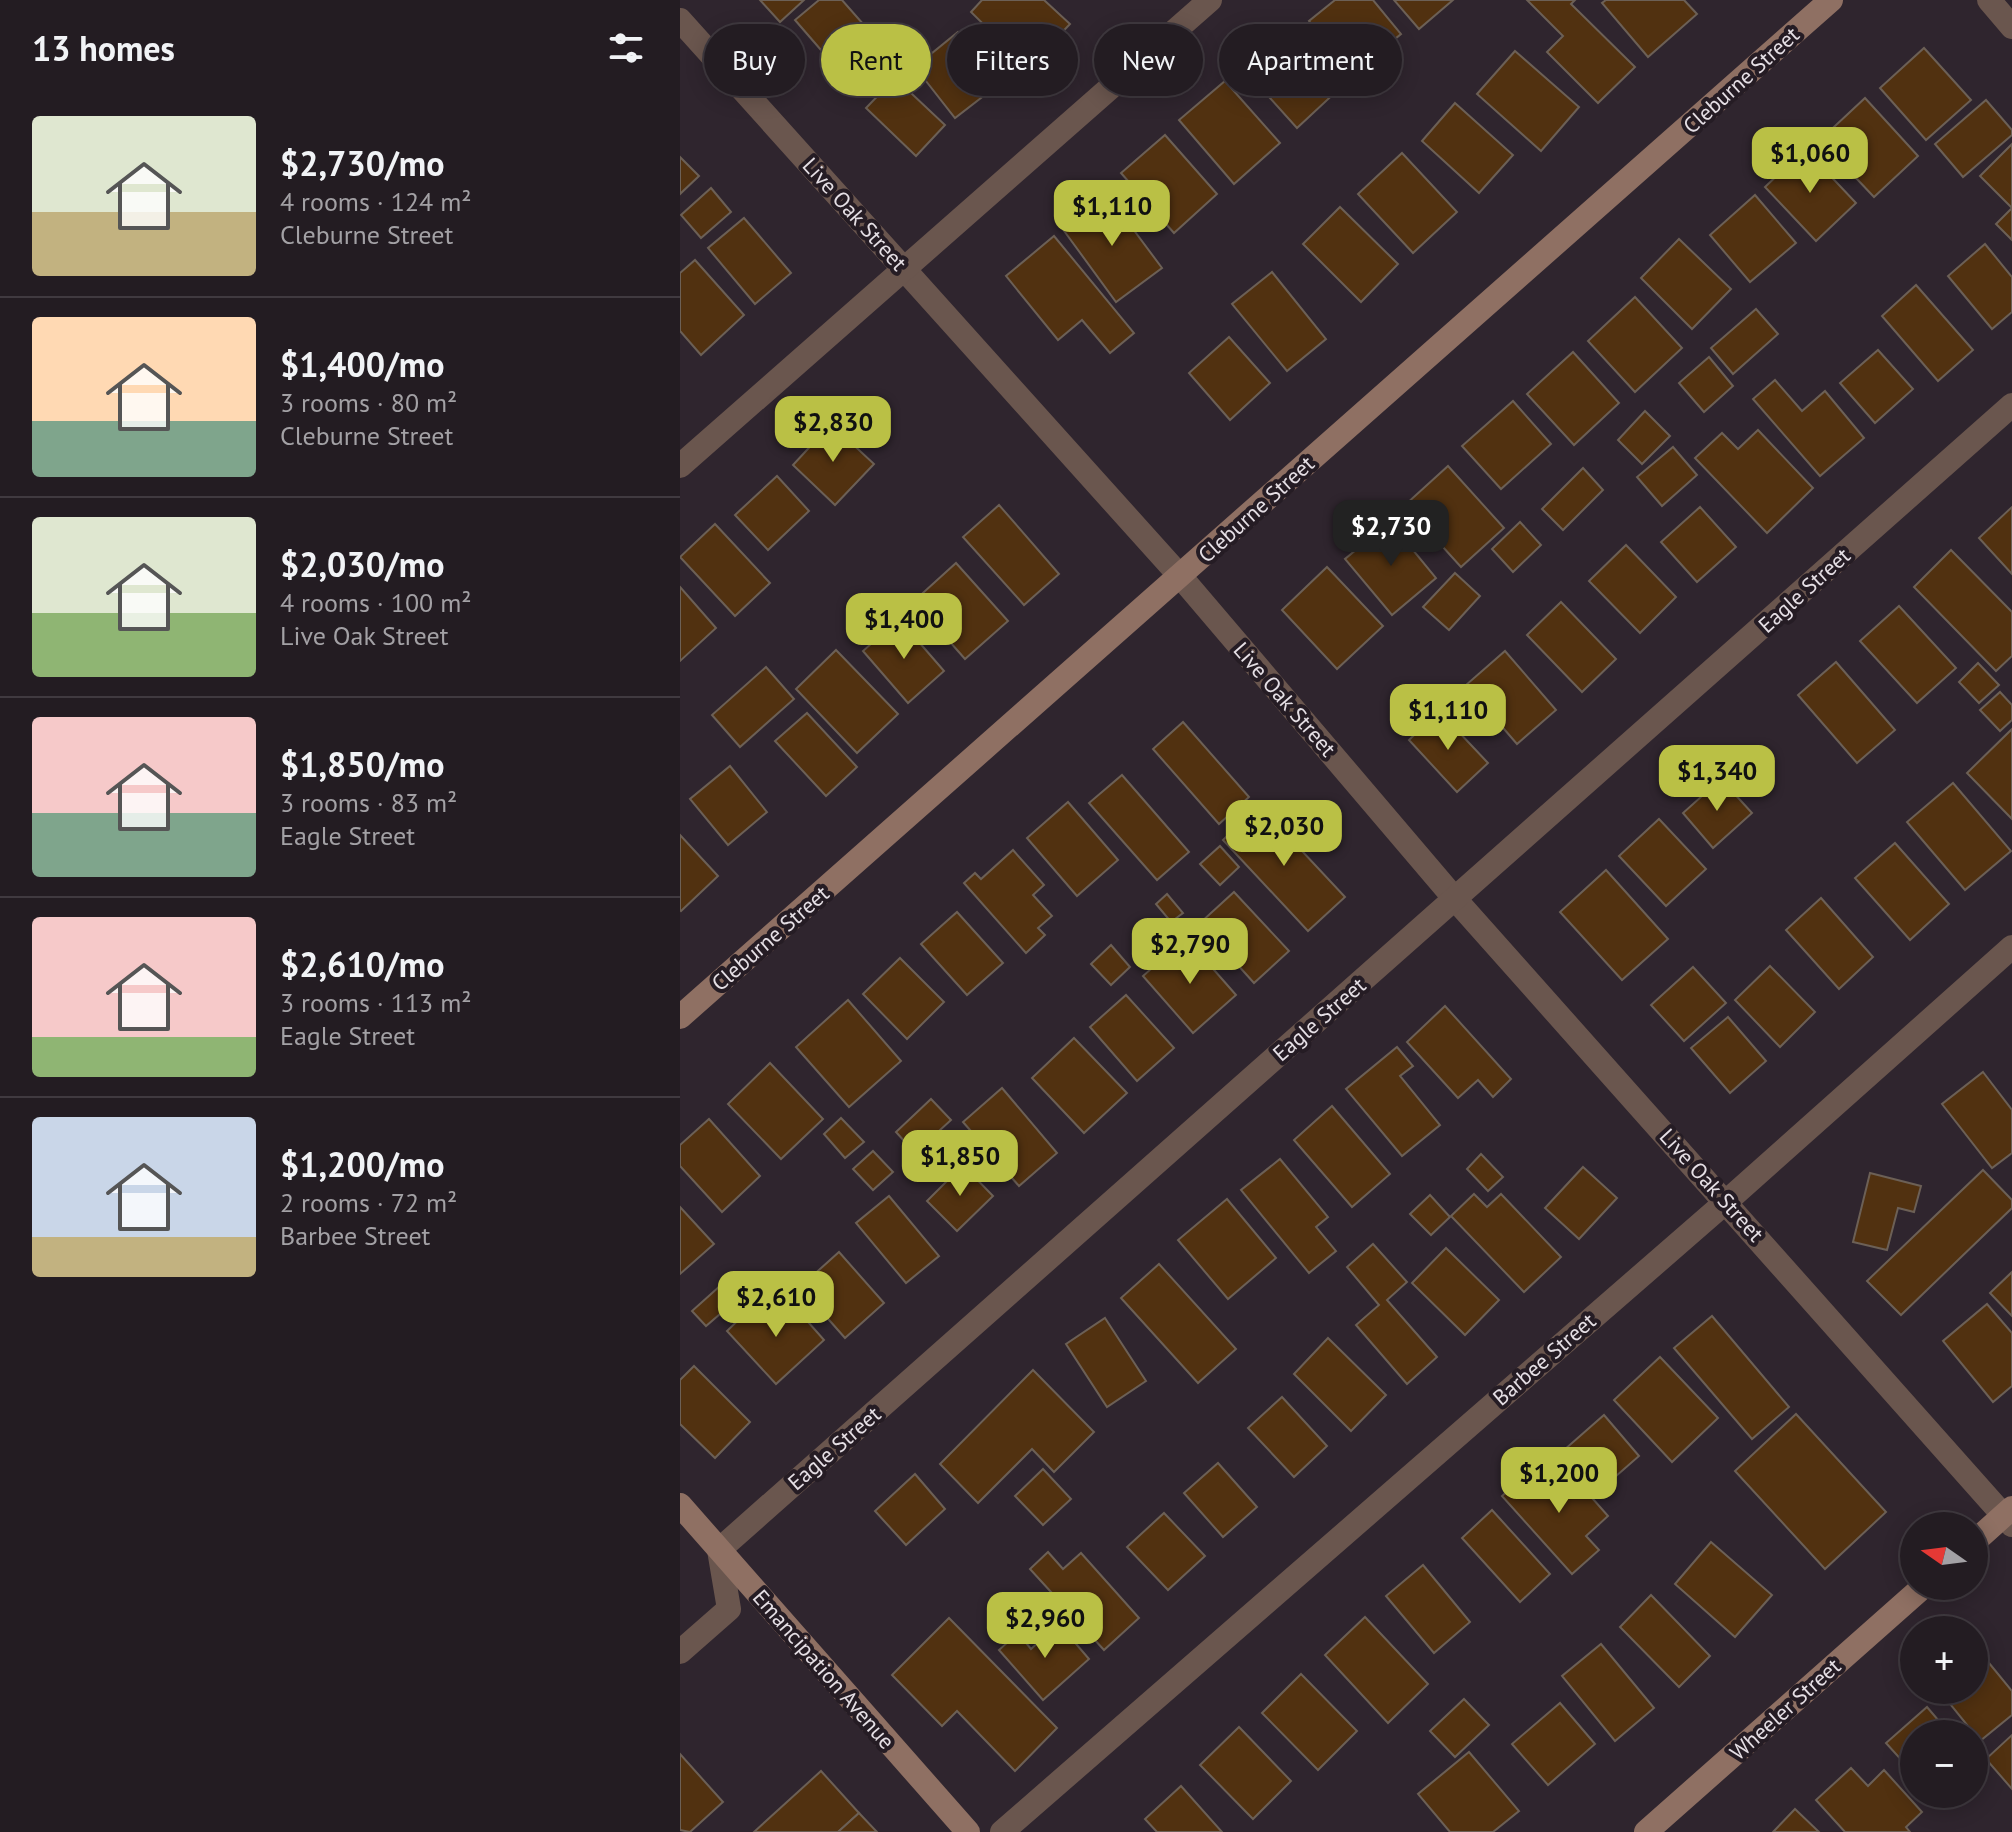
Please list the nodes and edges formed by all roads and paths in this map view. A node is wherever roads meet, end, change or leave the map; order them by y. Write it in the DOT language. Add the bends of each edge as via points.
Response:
graph roads {
  1 [pos="1210,0"];
  2 [pos="1831,0"];
  3 [pos="1989,0"];
  4 [pos="680,20"];
  5 [pos="2012,27"];
  6 [pos="906,270"];
  7 [pos="2012,405"];
  8 [pos="680,466"];
  9 [pos="1180,576"];
  10 [pos="1455,899"];
  11 [pos="2012,947"];
  12 [pos="680,1017"];
  13 [pos="1727,1201"];
  14 [pos="680,1505"];
  15 [pos="2009,1516"];
  16 [pos="1988,1532"];
  17 [pos="719,1550"];
  18 [pos="1908,1600"];
  19 [pos="680,1652"];
  20 [pos="968,1832"];
  21 [pos="1002,1832"];
  22 [pos="1646,1832"];
  1 -- 6 [label="street"];
  2 -- 9 [label="main road, Cleburne Street"];
  3 -- 5 [label="street"];
  4 -- 6 [label="street, Live Oak Street"];
  6 -- 8 [label="street"];
  6 -- 9 [label="street, Live Oak Street"];
  7 -- 10 [label="street, Eagle Street"];
  9 -- 10 [label="street, Live Oak Street"];
  9 -- 12 [label="main road, Cleburne Street"];
  10 -- 13 [label="street, Live Oak Street"];
  10 -- 17 [label="street, Eagle Street"];
  11 -- 13 [label="street, Barbee Street"];
  13 -- 15 [label="street, Live Oak Street"];
  13 -- 21 [label="street, Barbee Street"];
  14 -- 17 [label="main road, Emancipation Avenue"];
  15 -- 16 [label="main road"];
  17 -- 19 [label="street" via="729,1609"];
  17 -- 20 [label="main road, Emancipation Avenue"];
  18 -- 22 [label="main road, Wheeler Street"];
}
